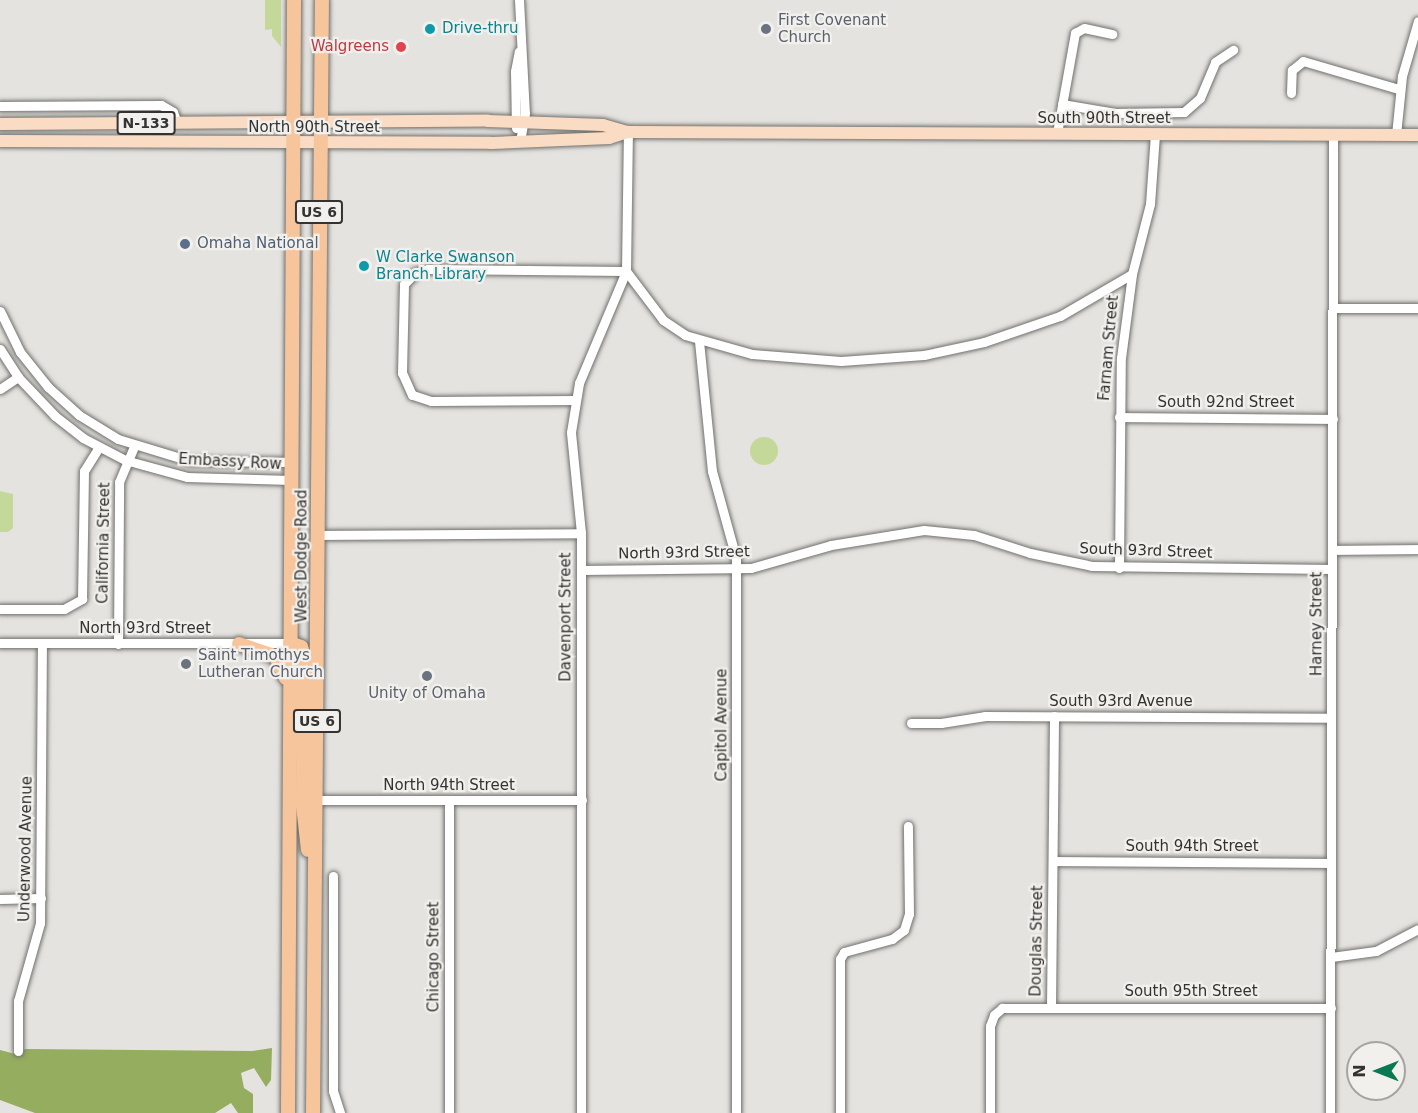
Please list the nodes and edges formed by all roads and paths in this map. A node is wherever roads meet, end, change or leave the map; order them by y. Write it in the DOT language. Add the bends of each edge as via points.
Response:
graph roads {
  1 [pos="294,0"];
  2 [pos="322,0"];
  3 [pos="519,0"];
  4 [pos="1418,21"];
  5 [pos="1112,34"];
  6 [pos="1233,50"];
  7 [pos="1400,86"];
  8 [pos="1291,93"];
  9 [pos="1062,104"];
  10 [pos="0,106"];
  11 [pos="320,121"];
  12 [pos="519,121"];
  13 [pos="292,122"];
  14 [pos="177,123"];
  15 [pos="0,124"];
  16 [pos="628,132"];
  17 [pos="789,133"];
  18 [pos="1057,133"];
  19 [pos="1155,134"];
  20 [pos="1334,135"];
  21 [pos="1396,135"];
  22 [pos="1418,135"];
  23 [pos="0,141"];
  24 [pos="520,142"];
  25 [pos="292,144"];
  26 [pos="319,144"];
  27 [pos="626,270"];
  28 [pos="1132,274"];
  29 [pos="1333,308"];
  30 [pos="1418,308"];
  31 [pos="0,311"];
  32 [pos="699,341"];
  33 [pos="0,349"];
  34 [pos="18,377"];
  35 [pos="0,389"];
  36 [pos="575,400"];
  37 [pos="1119,417"];
  38 [pos="1333,419"];
  39 [pos="134,446"];
  40 [pos="99,447"];
  41 [pos="125,460"];
  42 [pos="190,461"];
  43 [pos="291,462"];
  44 [pos="187,477"];
  45 [pos="291,480"];
  46 [pos="581,533"];
  47 [pos="890,533"];
  48 [pos="318,535"];
  49 [pos="1418,549"];
  50 [pos="1332,550"];
  51 [pos="1119,568"];
  52 [pos="737,569"];
  53 [pos="1332,569"];
  54 [pos="582,570"];
  55 [pos="0,609"];
  56 [pos="0,643"];
  57 [pos="290,643"];
  58 [pos="42,644"];
  59 [pos="118,644"];
  60 [pos="239,644"];
  61 [pos="290,702"];
  62 [pos="1054,716"];
  63 [pos="1331,718"];
  64 [pos="911,723"];
  65 [pos="316,800"];
  66 [pos="582,800"];
  67 [pos="449,801"];
  68 [pos="908,825"];
  69 [pos="1053,861"];
  70 [pos="1331,863"];
  71 [pos="333,876"];
  72 [pos="315,884"];
  73 [pos="0,898"];
  74 [pos="41,898"];
  75 [pos="1418,929"];
  76 [pos="1331,957"];
  77 [pos="1051,1007"];
  78 [pos="1331,1008"];
  79 [pos="18,1052"];
  80 [pos="288,1113"];
  81 [pos="313,1113"];
  82 [pos="340,1113"];
  83 [pos="449,1113"];
  84 [pos="581,1113"];
  85 [pos="736,1113"];
  86 [pos="840,1113"];
  87 [pos="990,1113"];
  88 [pos="1330,1113"];
  1 -- 13 [label="highway, West Dodge Road / US 6"];
  2 -- 11 [label="highway, West Dodge Road / US 6"];
  3 -- 12 [label="street" via="519,51 524,72"];
  4 -- 7 [label="street"];
  5 -- 9 [label="street" via="1084,28 1075,33"];
  6 -- 9 [label="street" via="1215,62 1200,98 1184,112 1115,113"];
  7 -- 8 [label="street" via="1365,81 1299,62 1292,70"];
  7 -- 21 [label="street"];
  9 -- 18 [label="street"];
  10 -- 14 [label="street" via="161,105 173,112"];
  11 -- 12 [label="main road, North 90th Street"];
  11 -- 13 [label="main road, North 90th Street / N-133"];
  11 -- 26 [label="highway, West Dodge Road / US 6"];
  12 -- 16 [label="main road, North 90th Street" via="607,125"];
  12 -- 24 [label="street"];
  13 -- 14 [label="main road, North 90th Street / N-133"];
  13 -- 25 [label="highway, West Dodge Road / US 6"];
  14 -- 15 [label="main road, North 90th Street / N-133"];
  16 -- 17 [label="main road, North 90th Street"];
  16 -- 24 [label="main road, North 90th Street" via="612,137"];
  16 -- 27 [label="street, Davenport Street"];
  17 -- 18 [label="main road, South 90th Street"];
  18 -- 19 [label="main road, South 90th Street"];
  19 -- 20 [label="main road, South 90th Street"];
  19 -- 28 [label="street, Farnam Street" via="1150,204"];
  20 -- 21 [label="main road, South 90th Street"];
  20 -- 29 [label="street, Harney Street"];
  21 -- 22 [label="main road, South 90th Street"];
  23 -- 25 [label="main road, North 90th Street / N-133"];
  24 -- 26 [label="main road, North 90th Street"];
  25 -- 26 [label="main road, North 90th Street / N-133"];
  25 -- 43 [label="highway, West Dodge Road / US 6"];
  26 -- 48 [label="highway, West Dodge Road / US 6"];
  27 -- 32 [label="street" via="663,320"];
  27 -- 36 [label="street, Davenport Street"];
  27 -- 36 [label="street" via="428,269 412,275 401,292 405,388 427,401"];
  28 -- 32 [label="street" via="1045,322 984,342 892,359 780,358"];
  28 -- 37 [label="street, Farnam Street" via="1121,358"];
  29 -- 30 [label="street"];
  29 -- 38 [label="street, Harney Street"];
  31 -- 39 [label="street, Embassy Row" via="20,352 54,394 90,423"];
  32 -- 52 [label="street, Capitol Avenue" via="712,471"];
  33 -- 34 [label="street, Embassy Row"];
  34 -- 35 [label="street"];
  34 -- 40 [label="street, Embassy Row" via="55,416"];
  36 -- 46 [label="street, Davenport Street" via="571,445"];
  37 -- 38 [label="street, South 92nd Street"];
  37 -- 51 [label="street, Farnam Street"];
  38 -- 50 [label="street, Harney Street"];
  39 -- 41 [label="street, California Street"];
  39 -- 42 [label="street, Embassy Row"];
  40 -- 41 [label="street, Embassy Row"];
  40 -- 55 [label="street" via="84,471 83,594 76,605 64,609"];
  41 -- 44 [label="street, Embassy Row"];
  41 -- 59 [label="street, California Street" via="118,488"];
  42 -- 43 [label="street, Embassy Row"];
  42 -- 44 [label="street"];
  43 -- 45 [label="highway, West Dodge Road / US 6"];
  44 -- 45 [label="street, Embassy Row"];
  45 -- 57 [label="highway, West Dodge Road / US 6"];
  46 -- 48 [label="street"];
  46 -- 54 [label="street, Davenport Street"];
  47 -- 51 [label="street, South 93rd Street" via="956,532 1062,561"];
  47 -- 52 [label="street, North 93rd Street"];
  48 -- 65 [label="highway, West Dodge Road / US 6"];
  49 -- 50 [label="street"];
  50 -- 53 [label="street, Harney Street"];
  51 -- 53 [label="street, South 93rd Street"];
  52 -- 54 [label="street, North 93rd Street"];
  52 -- 85 [label="street, Capitol Avenue"];
  53 -- 63 [label="street, Harney Street"];
  54 -- 66 [label="street, Davenport Street"];
  56 -- 58 [label="street, North 93rd Street"];
  57 -- 60 [label="street, North 93rd Street"];
  57 -- 61 [label="highway, West Dodge Road / US 6"];
  57 -- 72 [label="highway" via="301,647 304,657 303,805"];
  58 -- 59 [label="street, North 93rd Street"];
  58 -- 74 [label="street, Underwood Avenue"];
  59 -- 60 [label="street, North 93rd Street"];
  60 -- 61 [label="highway" via="268,652 280,661"];
  61 -- 80 [label="highway, West Dodge Road / US 6"];
  62 -- 63 [label="street, South 93rd Avenue"];
  62 -- 64 [label="street, South 93rd Avenue" via="985,716"];
  62 -- 69 [label="street, Douglas Street"];
  63 -- 70 [label="street, Harney Street"];
  65 -- 67 [label="street, North 94th Street"];
  65 -- 72 [label="highway, West Dodge Road / US 6"];
  66 -- 67 [label="street, North 94th Street"];
  66 -- 84 [label="street, Davenport Street"];
  67 -- 83 [label="street, Chicago Street"];
  68 -- 86 [label="street" via="909,914 904,930 892,939 844,952 840,959"];
  69 -- 70 [label="street, South 94th Street"];
  69 -- 77 [label="street, Douglas Street"];
  70 -- 76 [label="street, Harney Street"];
  71 -- 82 [label="street" via="333,1091"];
  72 -- 81 [label="highway, West Dodge Road / US 6"];
  73 -- 74 [label="street"];
  74 -- 79 [label="street, Underwood Avenue" via="39,937 18,1001"];
  75 -- 76 [label="street" via="1376,951"];
  76 -- 78 [label="street, Harney Street"];
  77 -- 78 [label="street, South 95th Street"];
  77 -- 87 [label="street, Douglas Street" via="1007,1006 994,1015"];
  78 -- 88 [label="street, Harney Street"];
}
